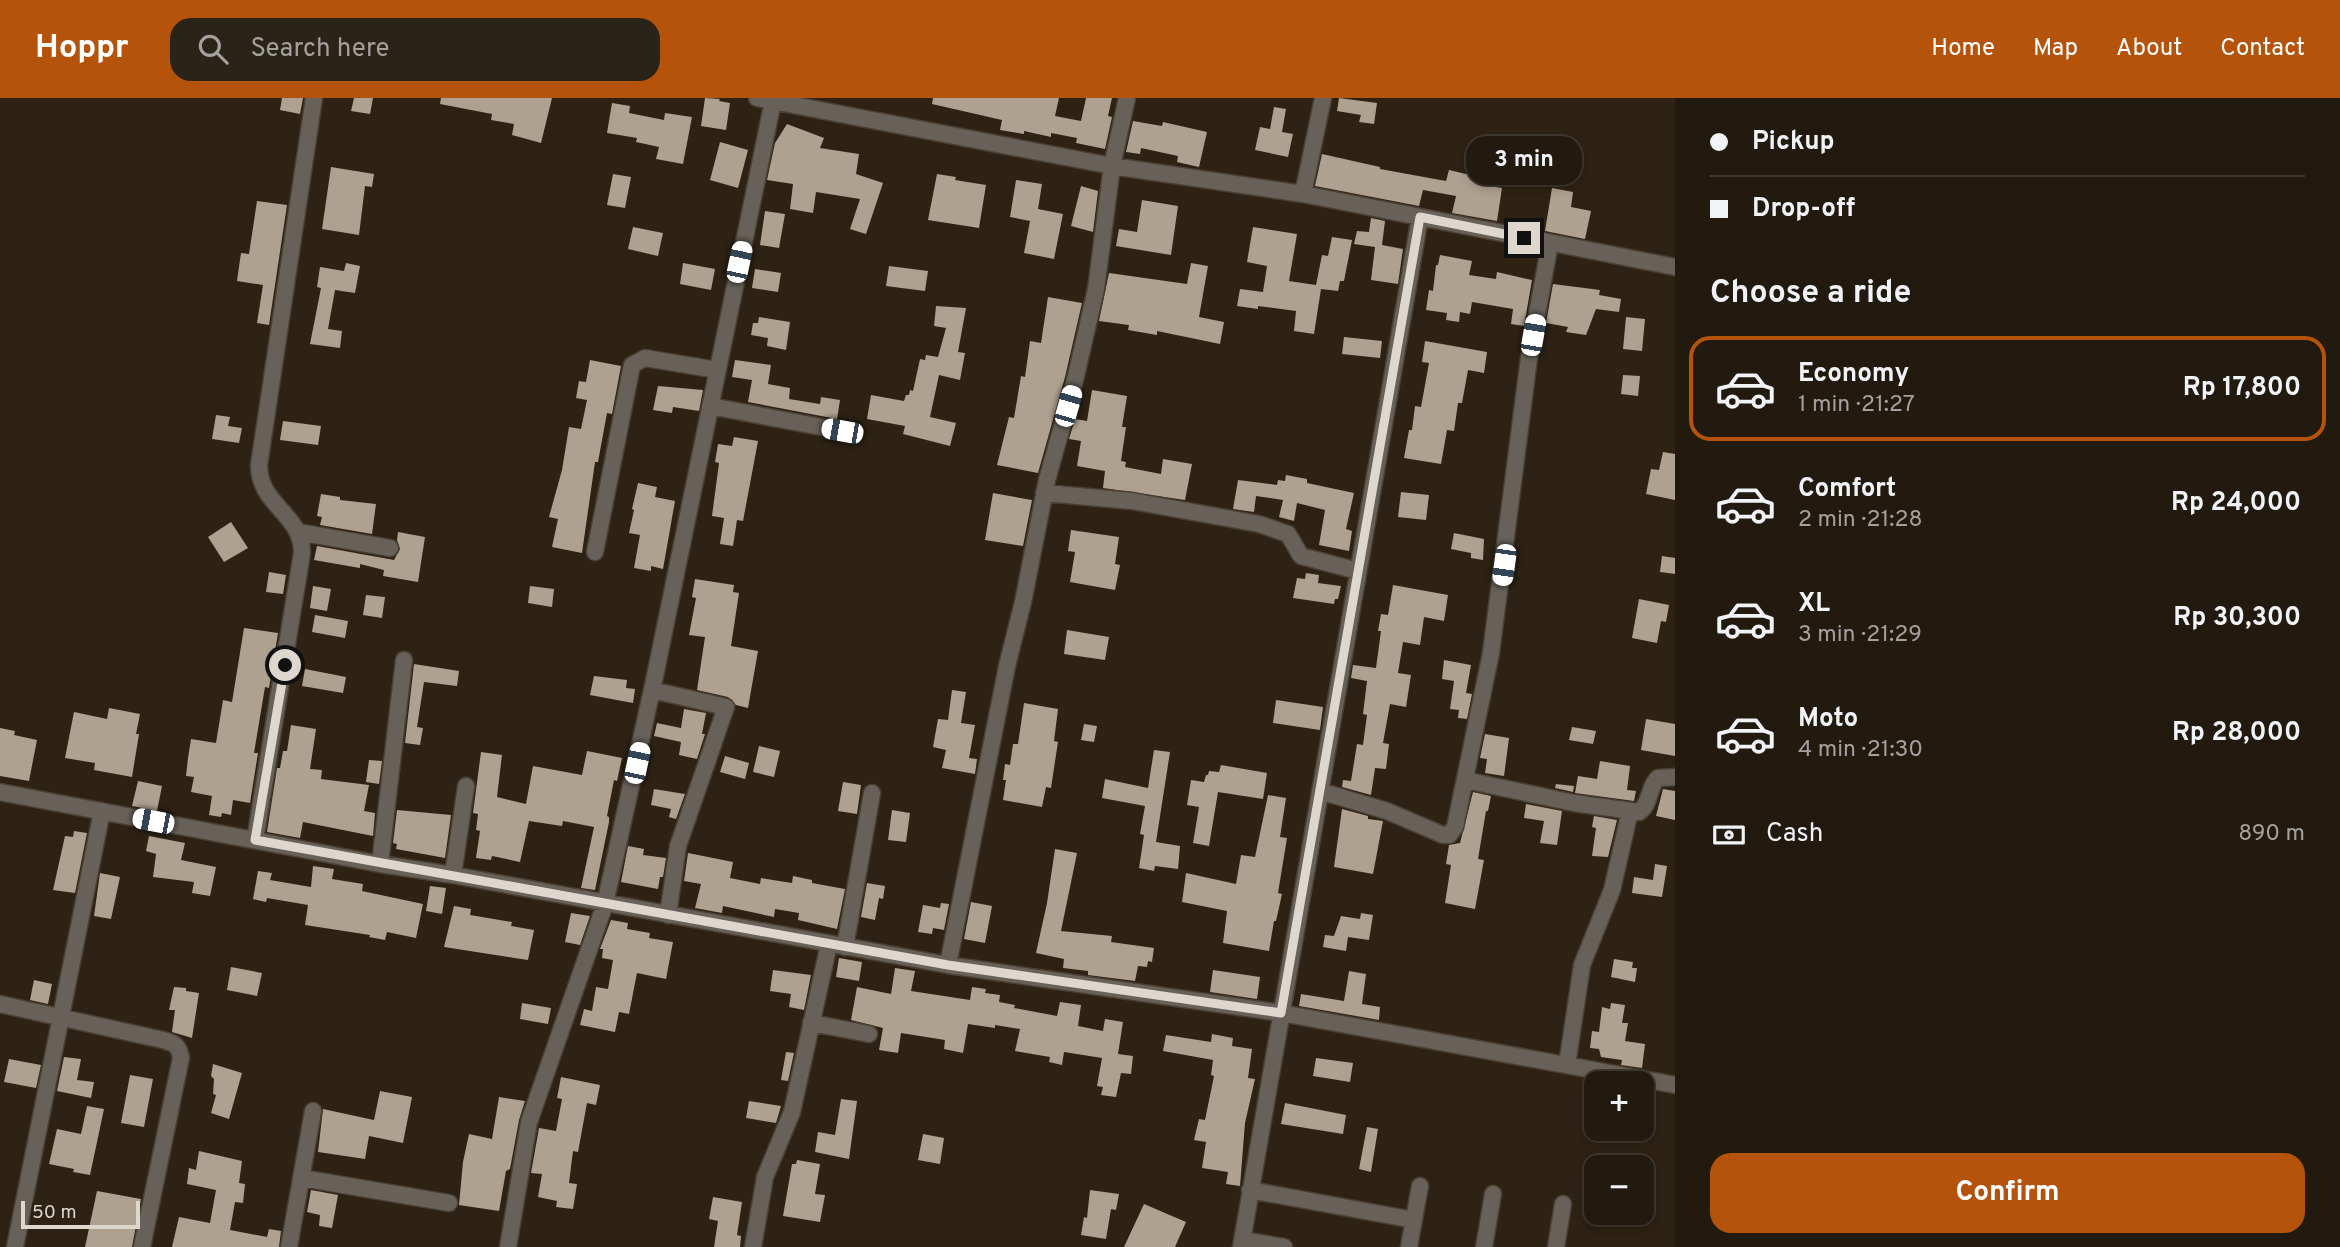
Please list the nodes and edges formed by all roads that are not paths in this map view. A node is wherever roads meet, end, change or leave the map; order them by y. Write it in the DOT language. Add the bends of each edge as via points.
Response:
graph roads {
  1 [pos="314,98"];
  2 [pos="1126,98"];
  3 [pos="1323,98"];
  4 [pos="765,100"];
  5 [pos="1112,166"];
  6 [pos="1303,194"];
  7 [pos="1420,217"];
  8 [pos="1550,243"];
  9 [pos="1675,267"];
  10 [pos="716,370"];
  11 [pos="710,406"];
  12 [pos="842,431"];
  13 [pos="1044,493"];
  14 [pos="299,532"];
  15 [pos="390,548"];
  16 [pos="595,552"];
  17 [pos="1358,570"];
  18 [pos="404,660"];
  19 [pos="652,690"];
  20 [pos="1675,778"];
  21 [pos="1465,780"];
  22 [pos="466,786"];
  23 [pos="1320,791"];
  24 [pos="0,792"];
  25 [pos="873,793"];
  26 [pos="102,811"];
  27 [pos="1630,811"];
  28 [pos="255,840"];
  29 [pos="380,864"];
  30 [pos="453,875"];
  31 [pos="605,904"];
  32 [pos="668,915"];
  33 [pos="837,945"];
  34 [pos="948,965"];
  35 [pos="0,1004"];
  36 [pos="1281,1013"];
  37 [pos="62,1017"];
  38 [pos="811,1023"];
  39 [pos="869,1034"];
  40 [pos="1567,1065"];
  41 [pos="1675,1084"];
  42 [pos="313,1111"];
  43 [pos="302,1178"];
  44 [pos="1420,1186"];
  45 [pos="1250,1190"];
  46 [pos="1493,1194"];
  47 [pos="449,1203"];
  48 [pos="1563,1204"];
  49 [pos="1414,1220"];
  50 [pos="1242,1243"];
  51 [pos="15,1247"];
  52 [pos="142,1247"];
  53 [pos="289,1247"];
  54 [pos="508,1247"];
  55 [pos="753,1247"];
  56 [pos="1284,1247"];
  57 [pos="1409,1247"];
  58 [pos="1484,1247"];
  59 [pos="1556,1247"];
  1 -- 14 [label="street" via="259,465 268,496"];
  2 -- 5 [label="street"];
  3 -- 6 [label="street"];
  4 -- 5 [label="street"];
  4 -- 10 [label="street"];
  5 -- 6 [label="street"];
  5 -- 13 [label="street" via="1096,289"];
  6 -- 7 [label="street"];
  7 -- 8 [label="street"];
  7 -- 17 [label="street"];
  8 -- 9 [label="street"];
  8 -- 21 [label="street" via="1529,358 1492,653"];
  10 -- 11 [label="street"];
  10 -- 16 [label="street" via="645,358 632,365"];
  11 -- 12 [label="street"];
  11 -- 19 [label="street"];
  13 -- 17 [label="street" via="1132,501 1259,524 1288,534 1301,556"];
  13 -- 34 [label="street"];
  14 -- 15 [label="street"];
  14 -- 28 [label="street" via="302,553"];
  17 -- 23 [label="street"];
  18 -- 29 [label="street"];
  19 -- 31 [label="street"];
  19 -- 32 [label="street" via="726,708 678,846"];
  20 -- 27 [label="street" via="1658,778 1645,808"];
  21 -- 23 [label="street" via="1455,827 1449,835"];
  21 -- 27 [label="street"];
  22 -- 30 [label="street"];
  23 -- 36 [label="street"];
  24 -- 26 [label="street"];
  25 -- 33 [label="street"];
  26 -- 28 [label="street"];
  26 -- 37 [label="street"];
  27 -- 40 [label="street" via="1612,890 1582,965"];
  28 -- 29 [label="street"];
  29 -- 30 [label="street"];
  30 -- 31 [label="street"];
  31 -- 32 [label="street"];
  31 -- 54 [label="street" via="529,1122"];
  32 -- 33 [label="street"];
  33 -- 34 [label="street"];
  33 -- 38 [label="street"];
  34 -- 36 [label="street"];
  35 -- 37 [label="street"];
  36 -- 40 [label="street"];
  36 -- 45 [label="street"];
  37 -- 51 [label="street"];
  37 -- 52 [label="street" via="174,1043 179,1049 181,1058"];
  38 -- 39 [label="street"];
  38 -- 55 [label="street" via="792,1112 765,1177"];
  40 -- 41 [label="street"];
  42 -- 43 [label="street"];
  43 -- 47 [label="street"];
  43 -- 53 [label="street"];
  44 -- 49 [label="street"];
  45 -- 49 [label="street"];
  45 -- 50 [label="street"];
  46 -- 58 [label="street"];
  48 -- 59 [label="street"];
  49 -- 57 [label="street"];
  50 -- 56 [label="street"];
}
